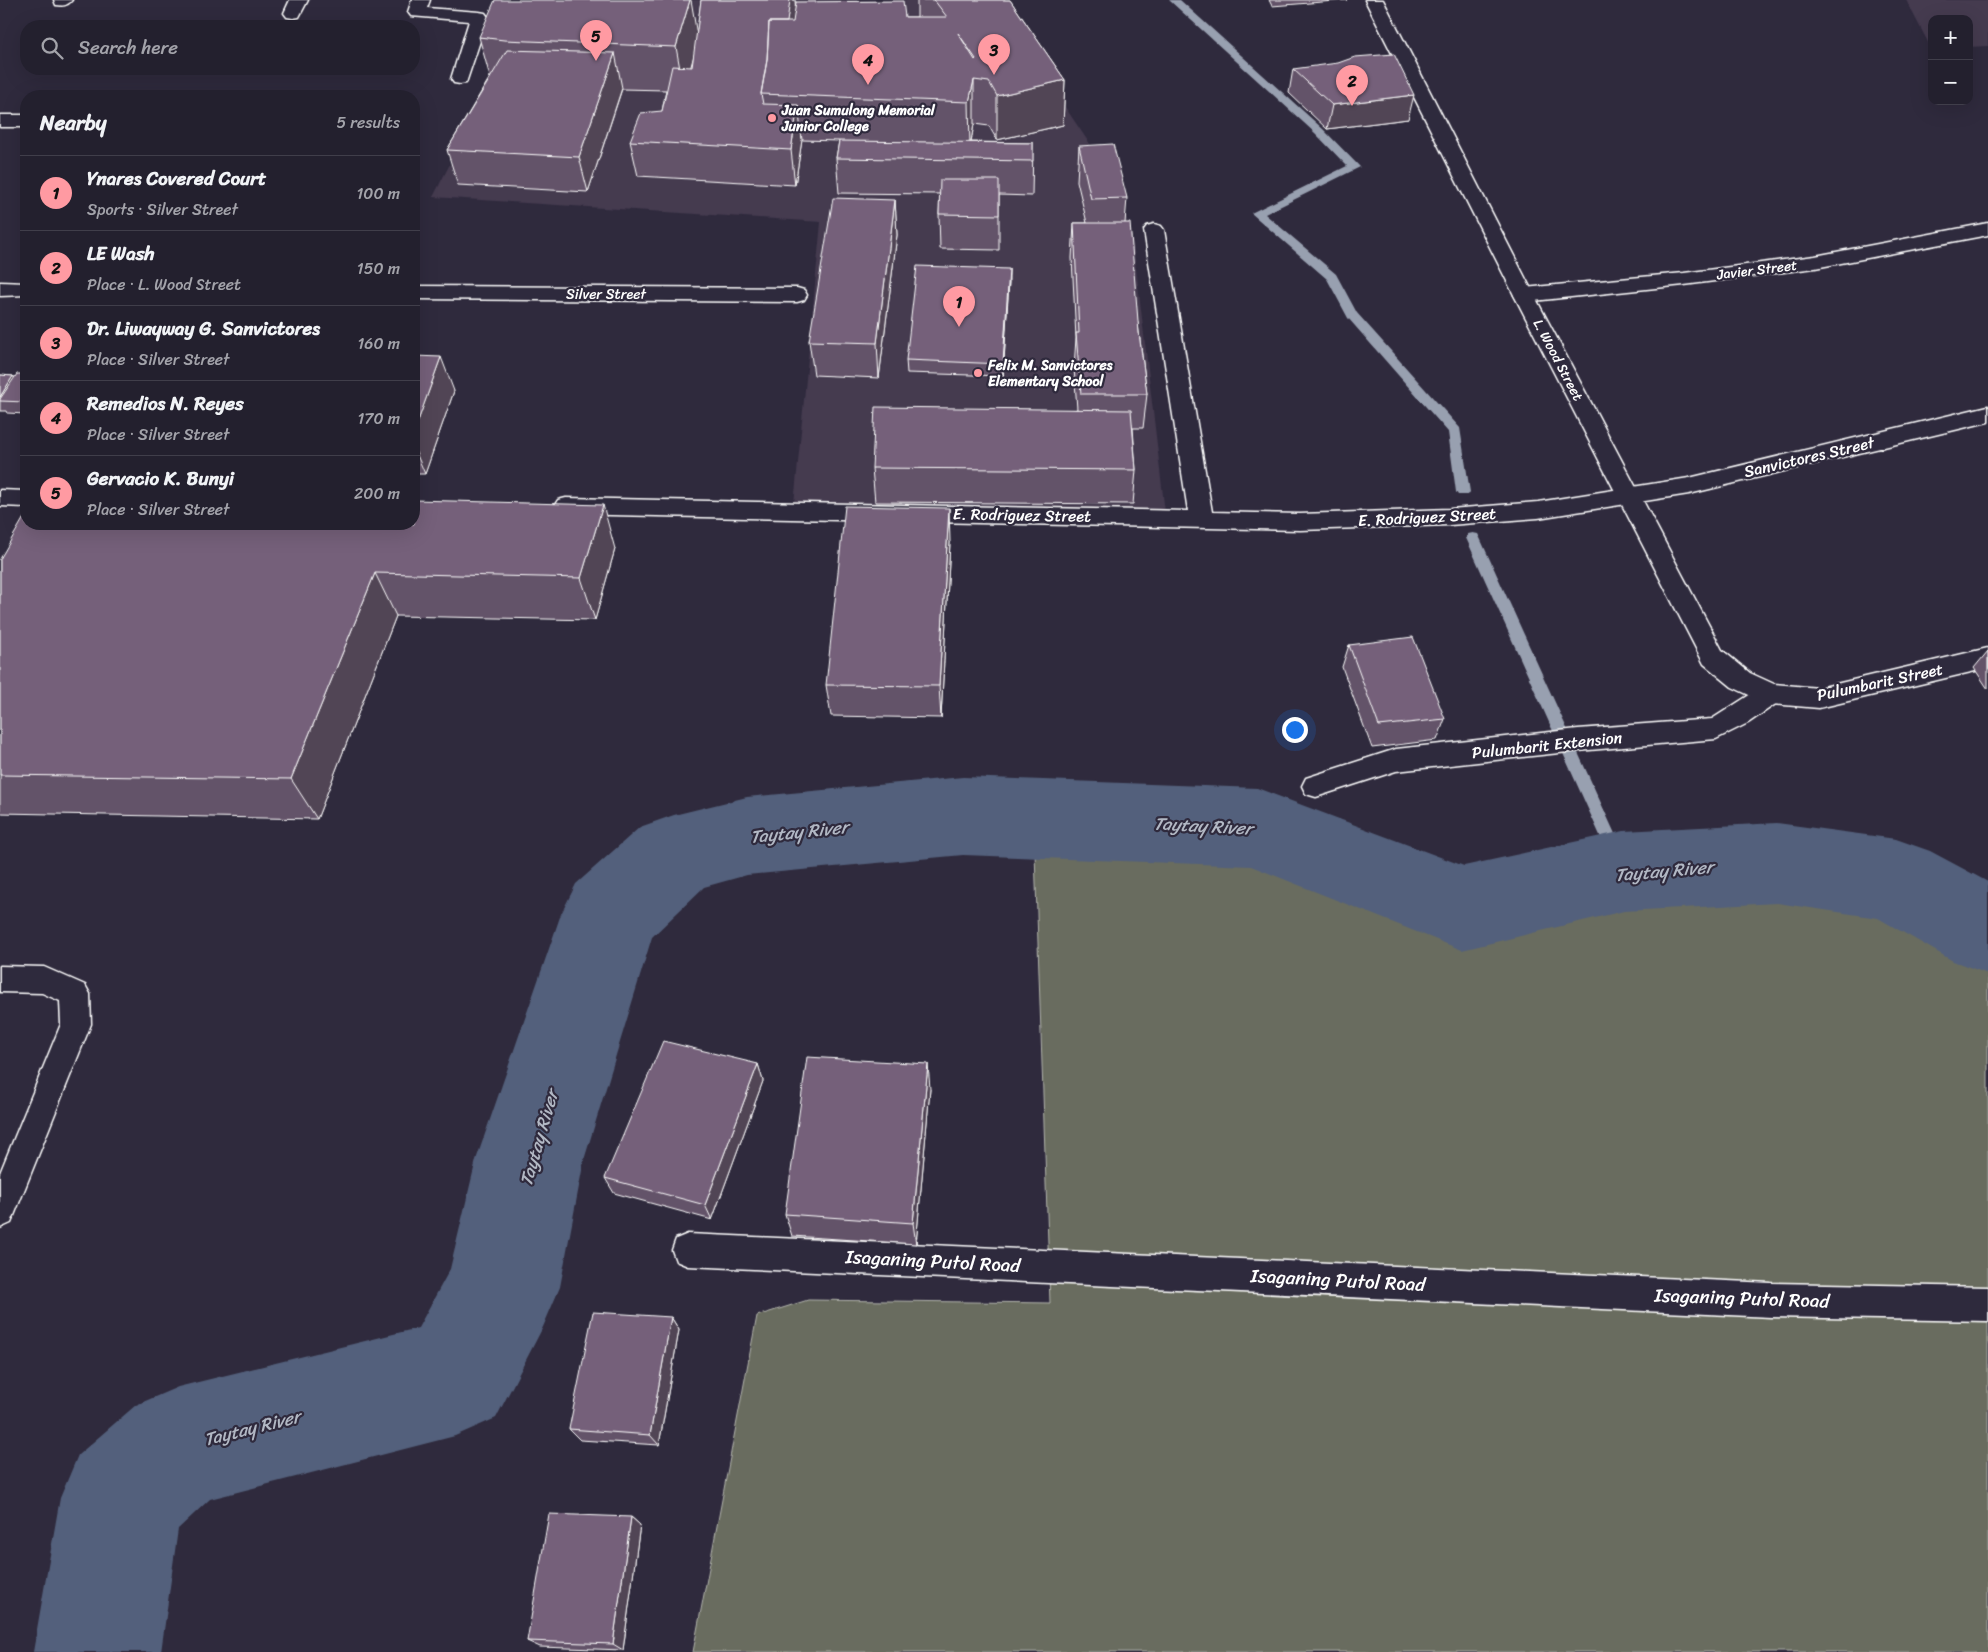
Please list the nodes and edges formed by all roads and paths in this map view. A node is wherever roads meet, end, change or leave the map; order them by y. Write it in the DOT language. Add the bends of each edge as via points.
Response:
graph roads {
  1 [pos="421,0"];
  2 [pos="1374,0"];
  3 [pos="460,79"];
  4 [pos="0,120"];
  5 [pos="20,122"];
  6 [pos="1988,229"];
  7 [pos="1154,230"];
  8 [pos="0,289"];
  9 [pos="20,289"];
  10 [pos="420,292"];
  11 [pos="797,295"];
  12 [pos="1524,295"];
  13 [pos="1988,414"];
  14 [pos="1630,496"];
  15 [pos="0,498"];
  16 [pos="20,499"];
  17 [pos="545,505"];
  18 [pos="1200,519"];
  19 [pos="1988,658"];
  20 [pos="1771,694"];
  21 [pos="1316,786"];
  22 [pos="0,978"];
  23 [pos="0,1212"];
  24 [pos="688,1250"];
  25 [pos="1988,1304"];
  1 -- 3 [label="street" via="417,12 479,17"];
  2 -- 12 [label="street, L. Wood Street"];
  4 -- 5 [label="street"];
  6 -- 12 [label="street, Javier Street" via="1815,262"];
  7 -- 18 [label="street"];
  8 -- 9 [label="street"];
  10 -- 11 [label="street, Silver Street"];
  12 -- 14 [label="street, L. Wood Street"];
  13 -- 14 [label="street, Sanvictores Street" via="1791,463"];
  14 -- 18 [label="street, E. Rodriguez Street" via="1538,510 1450,517 1300,522"];
  14 -- 20 [label="street, L. Wood Street" via="1713,657 1741,680"];
  15 -- 16 [label="street"];
  17 -- 18 [label="street, E. Rodriguez Street"];
  19 -- 20 [label="street, Pulumbarit Street" via="1819,698"];
  20 -- 21 [label="street, Pulumbarit Extension" via="1716,729 1396,760"];
  22 -- 23 [label="street" via="44,980 75,994 76,1024"];
  24 -- 25 [label="street, Isaganing Putol Road" via="1771,1300"];
}
